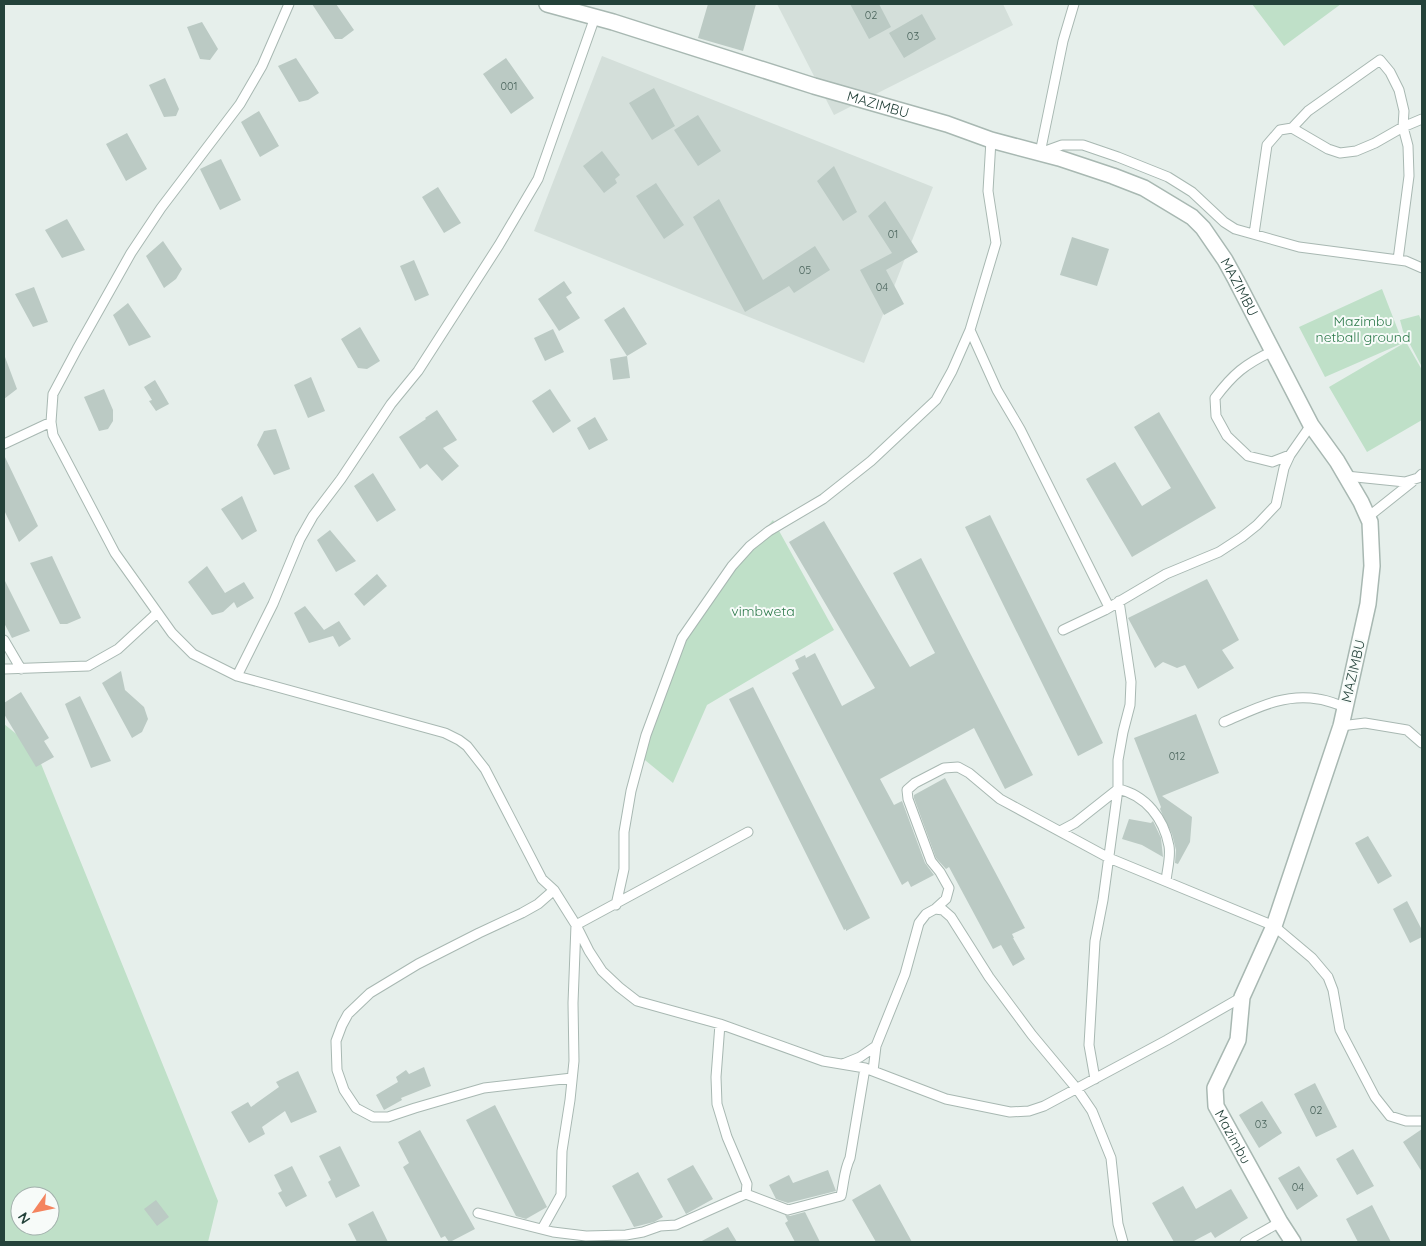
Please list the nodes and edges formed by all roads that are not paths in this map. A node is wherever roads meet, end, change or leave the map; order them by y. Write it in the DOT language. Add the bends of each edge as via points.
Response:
graph roads {
  1 [pos="289,4"];
  2 [pos="547,4"];
  3 [pos="1074,4"];
  4 [pos="596,17"];
  5 [pos="1422,119"];
  6 [pos="1403,127"];
  7 [pos="1292,128"];
  8 [pos="991,140"];
  9 [pos="1040,153"];
  10 [pos="1254,234"];
  11 [pos="1398,260"];
  12 [pos="1422,268"];
  13 [pos="970,330"];
  14 [pos="1273,351"];
  15 [pos="51,422"];
  16 [pos="1312,425"];
  17 [pos="4,444"];
  18 [pos="1290,455"];
  19 [pos="1346,476"];
  20 [pos="1421,476"];
  21 [pos="1368,516"];
  22 [pos="1119,601"];
  23 [pos="1109,607"];
  24 [pos="157,613"];
  25 [pos="1063,630"];
  26 [pos="4,640"];
  27 [pos="4,669"];
  28 [pos="21,669"];
  29 [pos="237,676"];
  30 [pos="1345,706"];
  31 [pos="1224,722"];
  32 [pos="1341,726"];
  33 [pos="1422,743"];
  34 [pos="1118,789"];
  35 [pos="1060,831"];
  36 [pos="748,832"];
  37 [pos="1109,858"];
  38 [pos="1166,881"];
  39 [pos="554,890"];
  40 [pos="616,905"];
  41 [pos="935,909"];
  42 [pos="576,926"];
  43 [pos="1274,926"];
  44 [pos="1242,997"];
  45 [pos="720,1024"];
  46 [pos="876,1046"];
  47 [pos="843,1064"];
  48 [pos="869,1070"];
  49 [pos="572,1078"];
  50 [pos="1095,1079"];
  51 [pos="1077,1089"];
  52 [pos="1422,1121"];
  53 [pos="746,1194"];
  54 [pos="478,1213"];
  55 [pos="1280,1222"];
  56 [pos="542,1229"];
  57 [pos="1122,1242"];
  58 [pos="1245,1242"];
  59 [pos="1293,1242"];
  1 -- 15 [label="lane" via="262,66 240,104 161,208 100,307 53,394"];
  2 -- 4 [label="street, MAZIMBU"];
  3 -- 9 [label="lane"];
  4 -- 8 [label="street, MAZIMBU"];
  4 -- 29 [label="lane" via="538,179 418,371 391,404 313,516"];
  5 -- 6 [label="lane"];
  6 -- 7 [label="lane" via="1356,151 1340,153"];
  6 -- 7 [label="lane" via="1404,111 1399,90 1380,60 1308,111"];
  6 -- 11 [label="lane" via="1408,146 1409,176"];
  7 -- 10 [label="lane" via="1280,130 1267,145"];
  8 -- 9 [label="street, MAZIMBU"];
  8 -- 13 [label="lane" via="988,191 996,243"];
  9 -- 10 [label="lane" via="1073,144 1118,156 1168,176 1192,192 1229,226"];
  9 -- 14 [label="street, MAZIMBU" via="1144,188 1192,217 1228,267"];
  10 -- 11 [label="lane" via="1299,247"];
  11 -- 12 [label="lane"];
  13 -- 23 [label="lane" via="997,390 1020,429"];
  13 -- 40 [label="lane" via="936,400 871,461 830,494 768,531 750,546 732,566 682,638 646,735 632,791 624,832 624,869"];
  14 -- 16 [label="street, MAZIMBU"];
  14 -- 18 [label="lane" via="1250,362 1227,382 1215,398 1216,416 1227,436 1248,456 1272,462"];
  15 -- 17 [label="lane"];
  15 -- 24 [label="lane" via="53,435 115,553"];
  16 -- 18 [label="lane"];
  16 -- 19 [label="street, MAZIMBU"];
  18 -- 22 [label="lane" via="1276,505 1257,525 1219,552 1166,574"];
  19 -- 20 [label="lane" via="1405,482"];
  19 -- 21 [label="street, MAZIMBU"];
  20 -- 21 [label="lane"];
  21 -- 30 [label="street, MAZIMBU" via="1372,566 1368,604"];
  22 -- 23 [label="lane"];
  22 -- 34 [label="lane" via="1131,682 1130,705 1118,760"];
  23 -- 25 [label="lane"];
  24 -- 28 [label="lane" via="118,649 88,666"];
  24 -- 29 [label="lane" via="193,654"];
  26 -- 28 [label="lane"];
  27 -- 28 [label="lane"];
  29 -- 39 [label="lane" via="445,733 459,740 485,769 542,879"];
  30 -- 31 [label="lane" via="1296,697 1268,703"];
  30 -- 32 [label="street, MAZIMBU"];
  32 -- 33 [label="lane" via="1365,723 1407,730"];
  32 -- 43 [label="street, MAZIMBU"];
  34 -- 35 [label="lane"];
  34 -- 37 [label="lane"];
  34 -- 38 [label="lane" via="1142,799 1163,827 1169,848"];
  35 -- 37 [label="lane"];
  35 -- 41 [label="lane" via="1000,799 958,767 944,768 916,784 907,790 908,799 931,861 949,888 946,899"];
  36 -- 40 [label="lane"];
  37 -- 38 [label="lane"];
  37 -- 50 [label="lane" via="1094,941 1089,1044"];
  38 -- 43 [label="lane"];
  39 -- 42 [label="lane"];
  39 -- 49 [label="lane" via="538,904 418,964 370,993 348,1014 342,1025 336,1041 337,1070 344,1090 356,1108 373,1116 388,1118 484,1088"];
  40 -- 42 [label="lane"];
  41 -- 46 [label="lane" via="919,923 905,974"];
  41 -- 51 [label="lane" via="943,910 951,917 989,977"];
  42 -- 45 [label="lane" via="602,971 637,1001"];
  42 -- 49 [label="lane"];
  43 -- 44 [label="street, MAZIMBU"];
  43 -- 52 [label="lane" via="1328,976 1340,1030 1375,1097 1390,1116"];
  44 -- 50 [label="lane"];
  44 -- 55 [label="street, Mazimbu" via="1238,1040 1214,1088 1216,1106"];
  45 -- 47 [label="lane" via="823,1061"];
  45 -- 53 [label="lane" via="717,1104 747,1184"];
  46 -- 47 [label="lane"];
  46 -- 48 [label="lane"];
  47 -- 48 [label="lane"];
  48 -- 51 [label="lane" via="946,1099 1010,1112 1037,1109"];
  48 -- 53 [label="lane" via="841,1196 788,1210"];
  49 -- 56 [label="lane" via="562,1143 561,1196"];
  50 -- 51 [label="lane"];
  51 -- 57 [label="lane" via="1092,1111 1110,1158"];
  53 -- 56 [label="lane" via="676,1225 626,1235 576,1235"];
  54 -- 56 [label="lane"];
  55 -- 58 [label="lane"];
  55 -- 59 [label="street, Mazimbu"];
}
